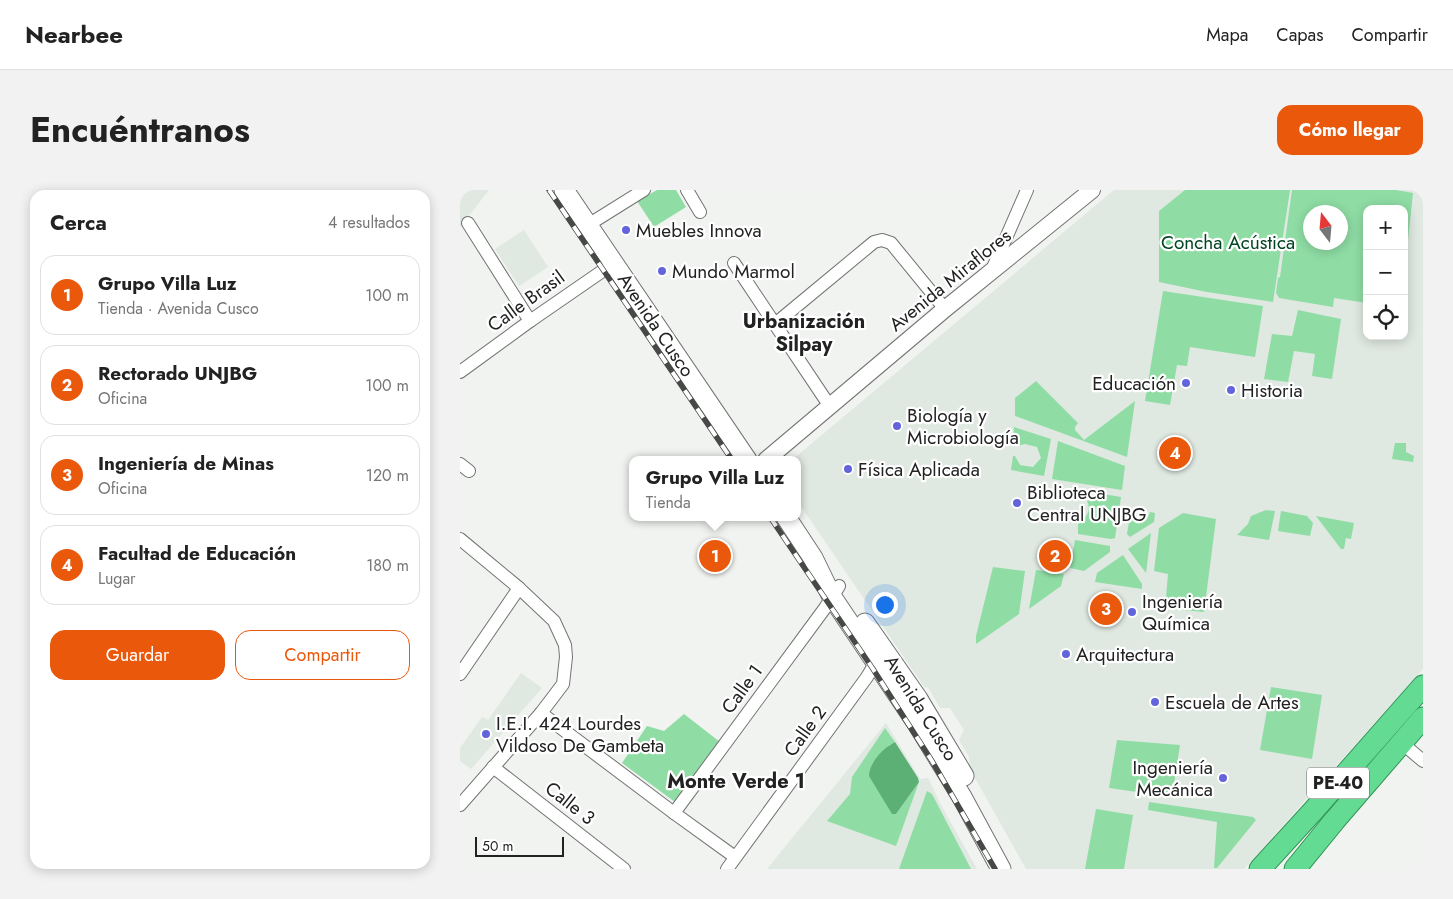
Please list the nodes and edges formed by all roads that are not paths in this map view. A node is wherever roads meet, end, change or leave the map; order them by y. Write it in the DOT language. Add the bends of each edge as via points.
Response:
graph roads {
  1 [pos="564,190"];
  2 [pos="644,190"];
  3 [pos="687,190"];
  4 [pos="1027,190"];
  5 [pos="1092,190"];
  6 [pos="700,212"];
  7 [pos="468,223"];
  8 [pos="588,225"];
  9 [pos="614,263"];
  10 [pos="734,263"];
  11 [pos="992,271"];
  12 [pos="944,310"];
  13 [pos="530,321"];
  14 [pos="775,324"];
  15 [pos="462,367"];
  16 [pos="830,405"];
  17 [pos="744,456"];
  18 [pos="771,456"];
  19 [pos="789,521"];
  20 [pos="460,540"];
  21 [pos="519,588"];
  22 [pos="836,592"];
  23 [pos="876,662"];
  24 [pos="460,674"];
  25 [pos="1423,686"];
  26 [pos="541,713"];
  27 [pos="1423,718"];
  28 [pos="1402,743"];
  29 [pos="1423,761"];
  30 [pos="494,767"];
  31 [pos="460,805"];
  32 [pos="1313,811"];
  33 [pos="674,813"];
  34 [pos="1335,820"];
  35 [pos="736,857"];
  36 [pos="624,869"];
  37 [pos="727,869"];
  38 [pos="1001,869"];
  39 [pos="1015,869"];
  40 [pos="1260,869"];
  41 [pos="1270,869"];
  42 [pos="1288,869"];
  43 [pos="1295,869"];
  1 -- 8 [label="main road, Avenida Cusco"];
  2 -- 8 [label="street"];
  3 -- 6 [label="street"];
  4 -- 11 [label="street"];
  5 -- 11 [label="street, Avenida Miraflores"];
  7 -- 13 [label="street"];
  8 -- 9 [label="main road, Avenida Cusco"];
  9 -- 13 [label="street, Calle Brasil"];
  9 -- 17 [label="main road, Avenida Cusco"];
  10 -- 14 [label="street"];
  11 -- 12 [label="street, Avenida Miraflores"];
  12 -- 14 [label="street" via="891,243 882,240 874,242"];
  12 -- 16 [label="street, Avenida Miraflores"];
  13 -- 15 [label="street, Calle Brasil"];
  14 -- 16 [label="street"];
  16 -- 18 [label="street, Avenida Miraflores"];
  19 -- 22 [label="main road, Avenida Cusco"];
  20 -- 21 [label="street"];
  21 -- 24 [label="street"];
  21 -- 26 [label="street" via="554,621 565,645 563,684"];
  22 -- 23 [label="main road, Avenida Cusco"];
  22 -- 33 [label="street, Calle 1"];
  22 -- 39 [label="main road, Avenida Cusco" via="918,699"];
  23 -- 35 [label="street, Calle 2"];
  23 -- 38 [label="main road, Avenida Cusco" via="962,796"];
  25 -- 32 [label="highway, PE-40"];
  26 -- 30 [label="street"];
  26 -- 33 [label="street"];
  27 -- 28 [label="highway, PE-40"];
  28 -- 29 [label="street"];
  28 -- 34 [label="highway, PE-40"];
  30 -- 31 [label="street"];
  30 -- 36 [label="street, Calle 3"];
  32 -- 40 [label="highway, PE-40"];
  32 -- 41 [label="highway"];
  33 -- 35 [label="street"];
  34 -- 42 [label="highway"];
  34 -- 43 [label="highway, PE-40"];
  35 -- 37 [label="street, Calle 2"];
}
